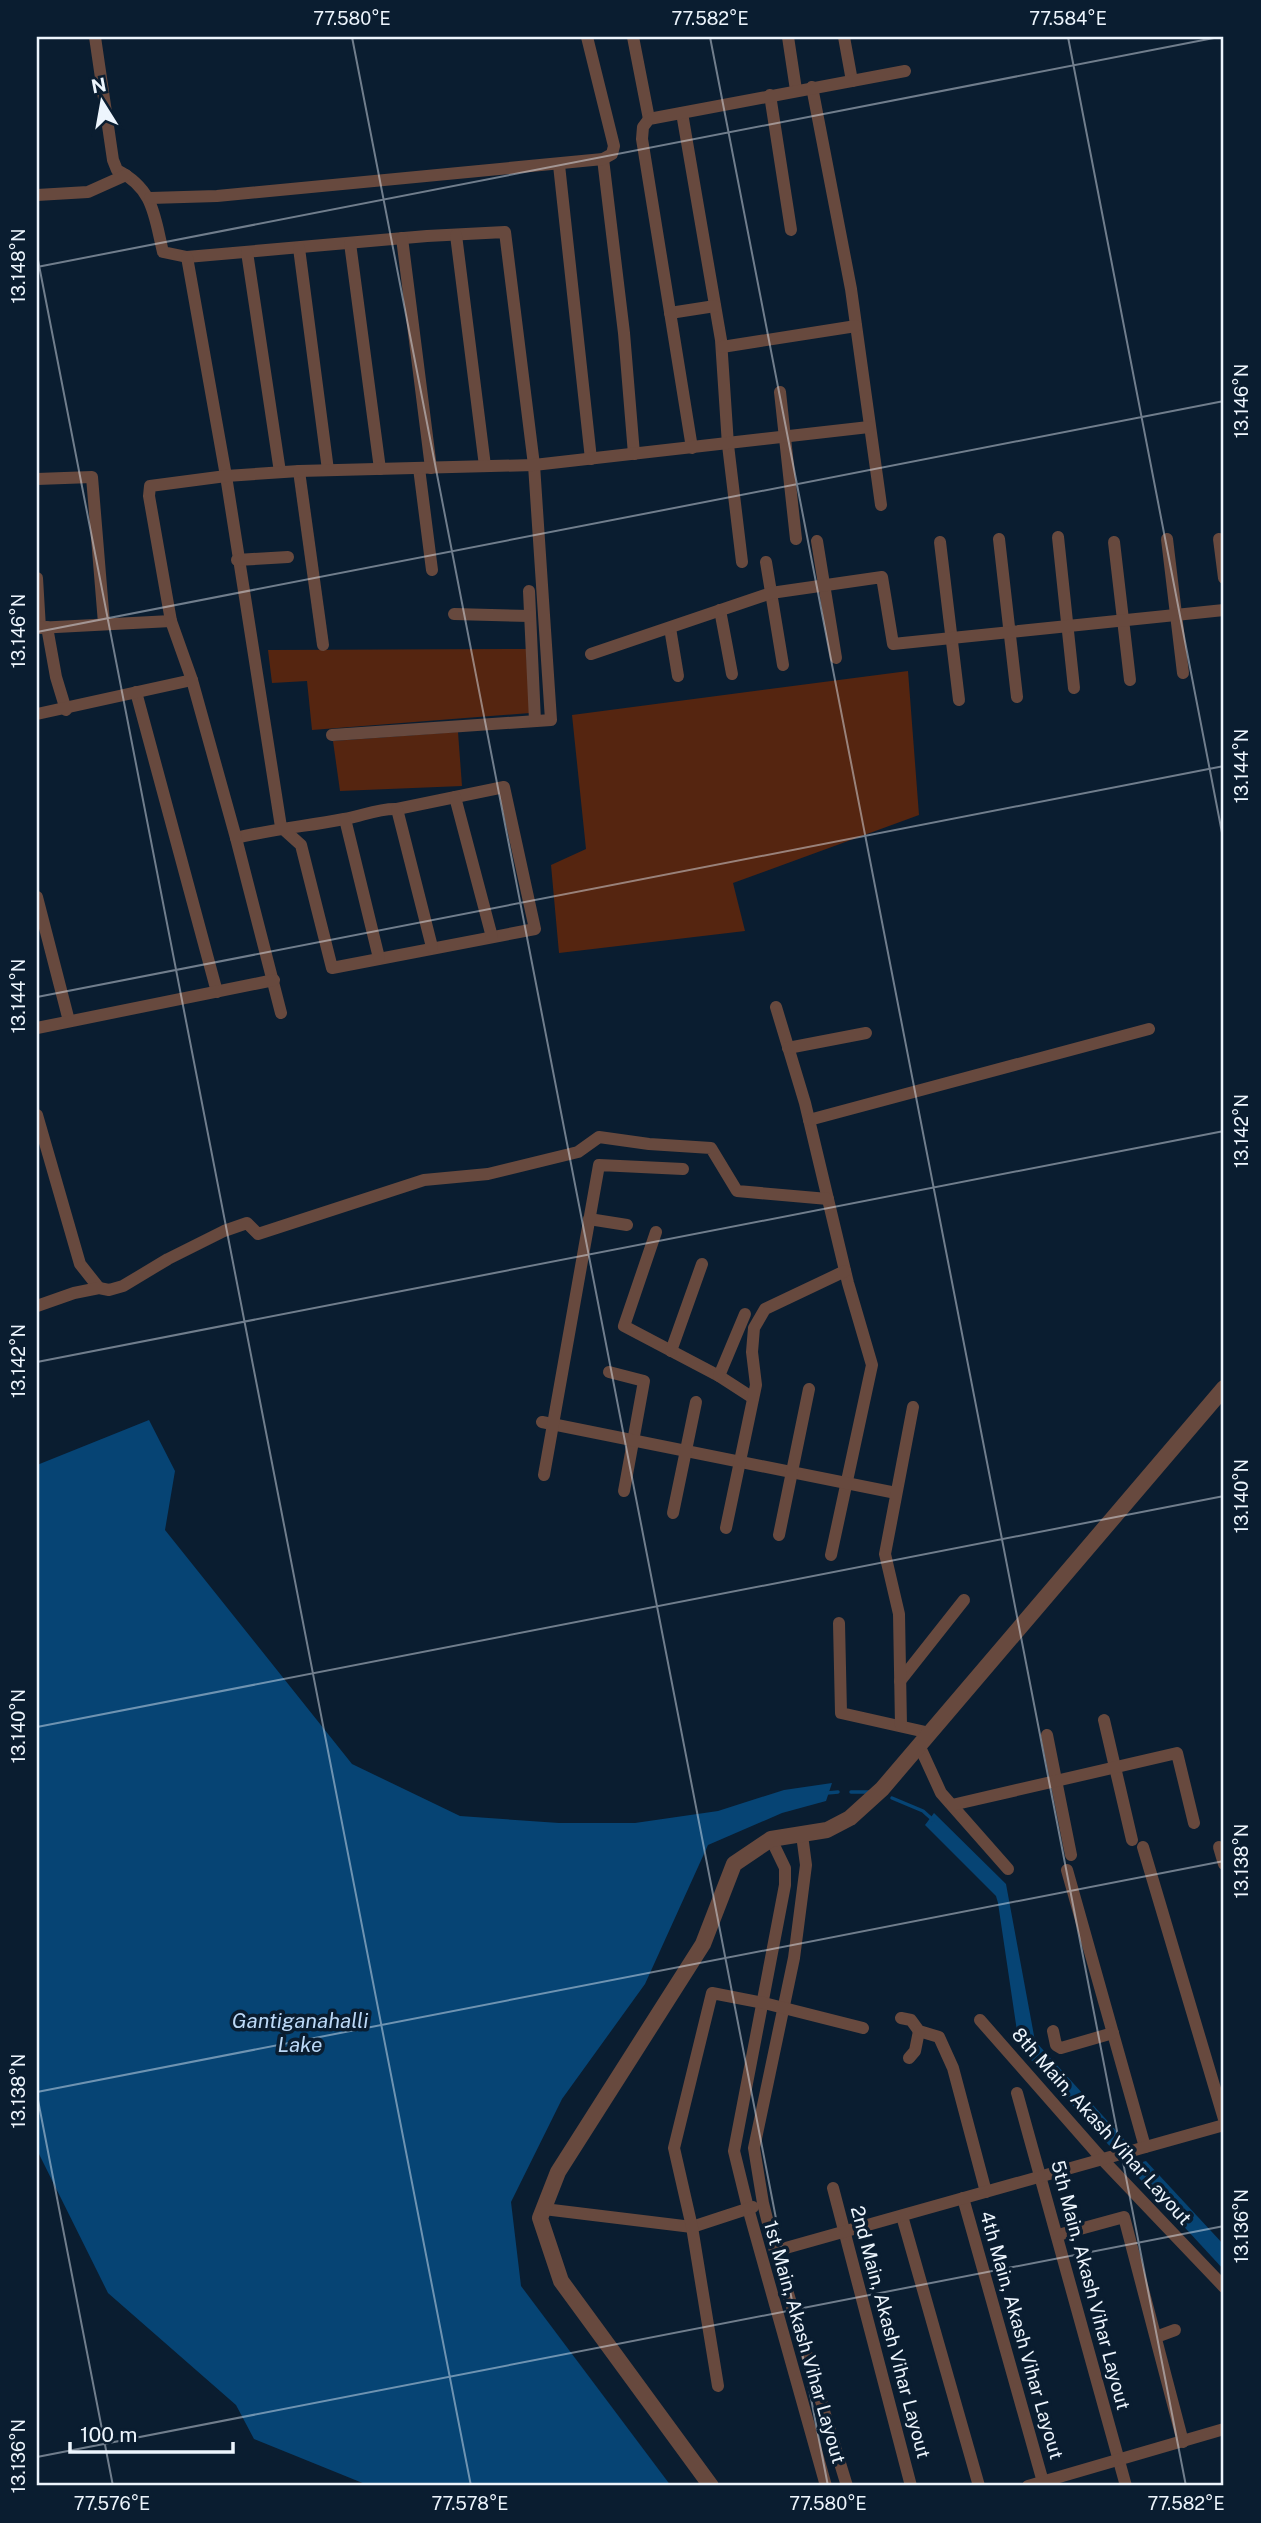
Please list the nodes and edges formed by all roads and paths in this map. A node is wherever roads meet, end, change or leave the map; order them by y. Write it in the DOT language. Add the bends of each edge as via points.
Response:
graph roads {
  1 [pos="95,37"];
  2 [pos="587,37"];
  3 [pos="633,37"];
  4 [pos="788,37"];
  5 [pos="844,37"];
  6 [pos="905,71"];
  7 [pos="852,81"];
  8 [pos="812,87"];
  9 [pos="796,90"];
  10 [pos="770,96"];
  11 [pos="682,113"];
  12 [pos="649,119"];
  13 [pos="603,159"];
  14 [pos="559,164"];
  15 [pos="127,175"];
  16 [pos="37,195"];
  17 [pos="150,198"];
  18 [pos="791,230"];
  19 [pos="456,235"];
  20 [pos="402,238"];
  21 [pos="350,243"];
  22 [pos="299,248"];
  23 [pos="247,252"];
  24 [pos="187,257"];
  25 [pos="715,306"];
  26 [pos="670,313"];
  27 [pos="856,326"];
  28 [pos="722,346"];
  29 [pos="780,392"];
  30 [pos="869,427"];
  31 [pos="785,438"];
  32 [pos="728,445"];
  33 [pos="692,448"];
  34 [pos="634,454"];
  35 [pos="591,459"];
  36 [pos="534,465"];
  37 [pos="485,466"];
  38 [pos="425,468"];
  39 [pos="380,469"];
  40 [pos="328,470"];
  41 [pos="299,471"];
  42 [pos="280,472"];
  43 [pos="226,476"];
  44 [pos="37,479"];
  45 [pos="881,505"];
  46 [pos="1058,537"];
  47 [pos="796,539"];
  48 [pos="999,539"];
  49 [pos="1167,539"];
  50 [pos="1219,539"];
  51 [pos="817,541"];
  52 [pos="940,542"];
  53 [pos="1114,542"];
  54 [pos="288,557"];
  55 [pos="237,560"];
  56 [pos="742,562"];
  57 [pos="766,562"];
  58 [pos="432,570"];
  59 [pos="1224,578"];
  60 [pos="37,579"];
  61 [pos="824,585"];
  62 [pos="528,591"];
  63 [pos="771,593"];
  64 [pos="720,610"];
  65 [pos="1224,610"];
  66 [pos="454,614"];
  67 [pos="1176,615"];
  68 [pos="530,616"];
  69 [pos="1123,620"];
  70 [pos="171,621"];
  71 [pos="104,623"];
  72 [pos="1067,626"];
  73 [pos="41,628"];
  74 [pos="670,628"];
  75 [pos="1010,632"];
  76 [pos="951,638"];
  77 [pos="323,645"];
  78 [pos="592,654"];
  79 [pos="836,658"];
  80 [pos="783,665"];
  81 [pos="1183,673"];
  82 [pos="732,674"];
  83 [pos="678,676"];
  84 [pos="192,680"];
  85 [pos="1130,680"];
  86 [pos="1074,688"];
  87 [pos="136,692"];
  88 [pos="1017,696"];
  89 [pos="959,700"];
  90 [pos="66,710"];
  91 [pos="37,715"];
  92 [pos="535,721"];
  93 [pos="332,735"];
  94 [pos="456,797"];
  95 [pos="397,809"];
  96 [pos="345,819"];
  97 [pos="281,827"];
  98 [pos="236,838"];
  99 [pos="37,897"];
  100 [pos="492,937"];
  101 [pos="432,947"];
  102 [pos="379,958"];
  103 [pos="274,980"];
  104 [pos="218,992"];
  105 [pos="776,1007"];
  106 [pos="281,1013"];
  107 [pos="69,1021"];
  108 [pos="37,1028"];
  109 [pos="1149,1029"];
  110 [pos="866,1033"];
  111 [pos="788,1048"];
  112 [pos="37,1115"];
  113 [pos="809,1120"];
  114 [pos="683,1169"];
  115 [pos="828,1199"];
  116 [pos="590,1219"];
  117 [pos="627,1225"];
  118 [pos="656,1232"];
  119 [pos="702,1264"];
  120 [pos="845,1270"];
  121 [pos="99,1287"];
  122 [pos="37,1306"];
  123 [pos="745,1314"];
  124 [pos="671,1351"];
  125 [pos="609,1372"];
  126 [pos="719,1376"];
  127 [pos="1224,1388"];
  128 [pos="809,1389"];
  129 [pos="753,1398"];
  130 [pos="696,1402"];
  131 [pos="913,1407"];
  132 [pos="547,1423"];
  133 [pos="634,1440"];
  134 [pos="686,1451"];
  135 [pos="741,1462"];
  136 [pos="792,1472"];
  137 [pos="544,1475"];
  138 [pos="846,1483"];
  139 [pos="624,1491"];
  140 [pos="896,1493"];
  141 [pos="673,1513"];
  142 [pos="726,1528"];
  143 [pos="779,1535"];
  144 [pos="831,1555"];
  145 [pos="964,1600"];
  146 [pos="839,1623"];
  147 [pos="900,1681"];
  148 [pos="1104,1720"];
  149 [pos="901,1726"];
  150 [pos="1046,1735"];
  151 [pos="925,1739"];
  152 [pos="1115,1767"];
  153 [pos="1056,1781"];
  154 [pos="952,1805"];
  155 [pos="1194,1824"];
  156 [pos="802,1835"];
  157 [pos="771,1839"];
  158 [pos="1219,1847"];
  159 [pos="1072,1855"];
  160 [pos="1224,1864"];
  161 [pos="1009,1870"];
  162 [pos="1067,1870"];
  163 [pos="764,2003"];
  164 [pos="783,2009"];
  165 [pos="901,2018"];
  166 [pos="980,2020"];
  167 [pos="863,2028"];
  168 [pos="919,2031"];
  169 [pos="1053,2031"];
  170 [pos="1113,2034"];
  171 [pos="909,2058"];
  172 [pos="1017,2093"];
  173 [pos="1224,2119"];
  174 [pos="1224,2125"];
  175 [pos="1145,2147"];
  176 [pos="1106,2159"];
  177 [pos="1042,2176"];
  178 [pos="833,2188"];
  179 [pos="986,2192"];
  180 [pos="964,2198"];
  181 [pos="763,2203"];
  182 [pos="748,2208"];
  183 [pos="544,2209"];
  184 [pos="902,2216"];
  185 [pos="692,2227"];
  186 [pos="845,2231"];
  187 [pos="1058,2235"];
  188 [pos="775,2251"];
  189 [pos="1224,2287"];
  190 [pos="1175,2330"];
  191 [pos="1156,2337"];
  192 [pos="718,2386"];
  193 [pos="1224,2430"];
  194 [pos="1183,2442"];
  195 [pos="1119,2462"];
  196 [pos="1044,2482"];
  197 [pos="711,2486"];
  198 [pos="826,2486"];
  199 [pos="847,2486"];
  200 [pos="911,2486"];
  201 [pos="979,2486"];
  202 [pos="1028,2486"];
  203 [pos="1126,2486"];
  1 -- 15 [label="street" via="113,160 117,170"];
  2 -- 13 [label="street" via="614,146 612,154"];
  3 -- 12 [label="street"];
  4 -- 9 [label="street"];
  5 -- 7 [label="street"];
  6 -- 7 [label="street"];
  7 -- 8 [label="street"];
  8 -- 9 [label="street"];
  8 -- 27 [label="street"];
  9 -- 10 [label="street"];
  10 -- 11 [label="street"];
  10 -- 18 [label="street"];
  11 -- 12 [label="street"];
  11 -- 25 [label="street"];
  12 -- 26 [label="street" via="642,139"];
  13 -- 14 [label="street"];
  13 -- 34 [label="street"];
  14 -- 17 [label="street" via="217,196"];
  14 -- 35 [label="street"];
  15 -- 16 [label="street" via="89,191"];
  15 -- 17 [label="street"];
  17 -- 24 [label="street" via="163,252"];
  19 -- 20 [label="street"];
  19 -- 36 [label="street" via="505,232"];
  19 -- 37 [label="street"];
  20 -- 21 [label="street"];
  20 -- 38 [label="street"];
  21 -- 22 [label="street"];
  21 -- 39 [label="street"];
  22 -- 23 [label="street"];
  22 -- 40 [label="street"];
  23 -- 24 [label="street"];
  23 -- 42 [label="street"];
  24 -- 43 [label="street"];
  25 -- 26 [label="street"];
  25 -- 28 [label="street"];
  26 -- 33 [label="street"];
  27 -- 28 [label="street"];
  27 -- 30 [label="street"];
  28 -- 32 [label="street"];
  29 -- 31 [label="street"];
  30 -- 31 [label="street"];
  30 -- 45 [label="street"];
  31 -- 32 [label="street"];
  31 -- 47 [label="street"];
  32 -- 33 [label="street"];
  32 -- 56 [label="street"];
  33 -- 34 [label="street"];
  34 -- 35 [label="street"];
  35 -- 36 [label="street"];
  36 -- 37 [label="street"];
  36 -- 92 [label="street" via="551,720"];
  37 -- 38 [label="street"];
  38 -- 39 [label="street"];
  38 -- 58 [label="street"];
  39 -- 40 [label="street"];
  40 -- 41 [label="street"];
  41 -- 42 [label="street"];
  41 -- 77 [label="street"];
  42 -- 43 [label="street"];
  43 -- 55 [label="street"];
  43 -- 70 [label="street" via="149,486"];
  44 -- 71 [label="street" via="92,477"];
  46 -- 72 [label="street"];
  48 -- 75 [label="street"];
  49 -- 67 [label="street"];
  50 -- 59 [label="street"];
  51 -- 61 [label="street"];
  52 -- 76 [label="street"];
  53 -- 69 [label="street"];
  54 -- 55 [label="street"];
  55 -- 97 [label="street"];
  57 -- 63 [label="street"];
  60 -- 73 [label="street"];
  61 -- 63 [label="street"];
  61 -- 76 [label="street" via="882,577 892,643"];
  61 -- 79 [label="street"];
  62 -- 68 [label="street"];
  63 -- 64 [label="street"];
  63 -- 80 [label="street"];
  64 -- 74 [label="street"];
  64 -- 82 [label="street"];
  65 -- 67 [label="street"];
  66 -- 68 [label="street"];
  67 -- 69 [label="street"];
  67 -- 81 [label="street"];
  68 -- 92 [label="street"];
  69 -- 72 [label="street"];
  69 -- 85 [label="street"];
  70 -- 71 [label="street"];
  70 -- 84 [label="street"];
  71 -- 73 [label="street"];
  72 -- 75 [label="street"];
  72 -- 86 [label="street"];
  73 -- 90 [label="street"];
  74 -- 78 [label="street"];
  74 -- 83 [label="street"];
  75 -- 76 [label="street"];
  75 -- 88 [label="street"];
  76 -- 89 [label="street"];
  84 -- 87 [label="street"];
  84 -- 98 [label="street"];
  87 -- 90 [label="street"];
  87 -- 104 [label="street"];
  90 -- 91 [label="street"];
  92 -- 93 [label="street"];
  94 -- 95 [label="street"];
  94 -- 100 [label="street"];
  94 -- 100 [label="street" via="504,787 535,929"];
  95 -- 96 [label="street"];
  95 -- 101 [label="street"];
  96 -- 97 [label="street"];
  96 -- 102 [label="street"];
  97 -- 98 [label="street"];
  97 -- 102 [label="street" via="301,845 332,968"];
  98 -- 103 [label="street"];
  99 -- 107 [label="street"];
  100 -- 101 [label="street"];
  101 -- 102 [label="street"];
  103 -- 104 [label="street"];
  103 -- 106 [label="street"];
  104 -- 107 [label="street"];
  105 -- 111 [label="street"];
  107 -- 108 [label="street"];
  109 -- 113 [label="street"];
  110 -- 111 [label="street"];
  111 -- 113 [label="street"];
  112 -- 121 [label="street" via="80,1264"];
  113 -- 115 [label="street"];
  114 -- 116 [label="street" via="599,1165"];
  115 -- 120 [label="street"];
  115 -- 121 [label="street" via="737,1191 711,1147 599,1137 578,1152 488,1174 424,1180 258,1234 247,1223 168,1259 123,1286"];
  116 -- 117 [label="street"];
  116 -- 132 [label="street"];
  118 -- 124 [label="street" via="624,1326"];
  119 -- 124 [label="street"];
  120 -- 129 [label="street" via="765,1309 754,1328"];
  120 -- 138 [label="street" via="872,1365"];
  121 -- 122 [label="street"];
  123 -- 126 [label="street"];
  124 -- 126 [label="street"];
  125 -- 133 [label="street" via="644,1381"];
  126 -- 129 [label="street"];
  127 -- 151 [label="street"];
  128 -- 136 [label="street"];
  129 -- 135 [label="street"];
  130 -- 134 [label="street"];
  131 -- 140 [label="street"];
  132 -- 133 [label="street"];
  132 -- 137 [label="street"];
  133 -- 134 [label="street"];
  133 -- 139 [label="street"];
  134 -- 135 [label="street"];
  134 -- 141 [label="street"];
  135 -- 136 [label="street"];
  135 -- 142 [label="street"];
  136 -- 138 [label="street"];
  136 -- 143 [label="street"];
  138 -- 140 [label="street"];
  138 -- 144 [label="street"];
  140 -- 147 [label="street" via="885,1554 899,1614"];
  145 -- 147 [label="street"];
  146 -- 149 [label="street" via="841,1713"];
  147 -- 149 [label="street"];
  148 -- 152 [label="street"];
  149 -- 151 [label="street"];
  150 -- 153 [label="street"];
  151 -- 154 [label="street" via="941,1793"];
  151 -- 156 [label="street" via="850,1818 827,1830"];
  152 -- 153 [label="street"];
  152 -- 155 [label="street" via="1177,1753"];
  152 -- 173 [label="street"];
  153 -- 154 [label="street"];
  153 -- 159 [label="street"];
  154 -- 161 [label="street"];
  156 -- 157 [label="street"];
  156 -- 164 [label="street" via="806,1865"];
  157 -- 163 [label="street, 1st Main, Akash Vihar Layout" via="785,1868 785,1885"];
  157 -- 183 [label="street" via="734,1864 703,1944 558,2172"];
  158 -- 160 [label="street"];
  162 -- 170 [label="street"];
  163 -- 164 [label="street"];
  163 -- 182 [label="street, 1st Main, Akash Vihar Layout" via="734,2151"];
  163 -- 185 [label="street" via="712,1993 674,2148"];
  164 -- 167 [label="street"];
  164 -- 181 [label="street" via="754,2148"];
  165 -- 168 [label="street" via="911,2020"];
  166 -- 176 [label="street, 8th Main, Akash Vihar Layout"];
  168 -- 171 [label="street"];
  168 -- 179 [label="street" via="939,2037 953,2068"];
  169 -- 170 [label="street" via="1061,2048"];
  170 -- 175 [label="street"];
  172 -- 177 [label="street, 5th Main, Akash Vihar Layout"];
  174 -- 175 [label="street"];
  175 -- 176 [label="street"];
  176 -- 177 [label="street"];
  176 -- 189 [label="street, 8th Main, Akash Vihar Layout"];
  177 -- 179 [label="street"];
  177 -- 187 [label="street, 5th Main, Akash Vihar Layout"];
  178 -- 186 [label="street, 2nd Main, Akash Vihar Layout"];
  179 -- 180 [label="street"];
  180 -- 184 [label="street"];
  180 -- 196 [label="street, 4th Main, Akash Vihar Layout"];
  181 -- 182 [label="street"];
  181 -- 188 [label="street"];
  182 -- 185 [label="street"];
  182 -- 198 [label="street, 1st Main, Akash Vihar Layout"];
  183 -- 185 [label="street"];
  183 -- 197 [label="street" via="540,2218 561,2281"];
  184 -- 186 [label="street"];
  184 -- 201 [label="street"];
  185 -- 192 [label="street"];
  186 -- 188 [label="street"];
  186 -- 200 [label="street, 2nd Main, Akash Vihar Layout"];
  187 -- 191 [label="street" via="1124,2217"];
  187 -- 195 [label="street, 5th Main, Akash Vihar Layout"];
  188 -- 199 [label="street"];
  190 -- 191 [label="street"];
  191 -- 194 [label="street"];
  193 -- 194 [label="street"];
  194 -- 195 [label="street"];
  195 -- 196 [label="street"];
  195 -- 203 [label="street, 5th Main, Akash Vihar Layout"];
  196 -- 202 [label="street"];
}
